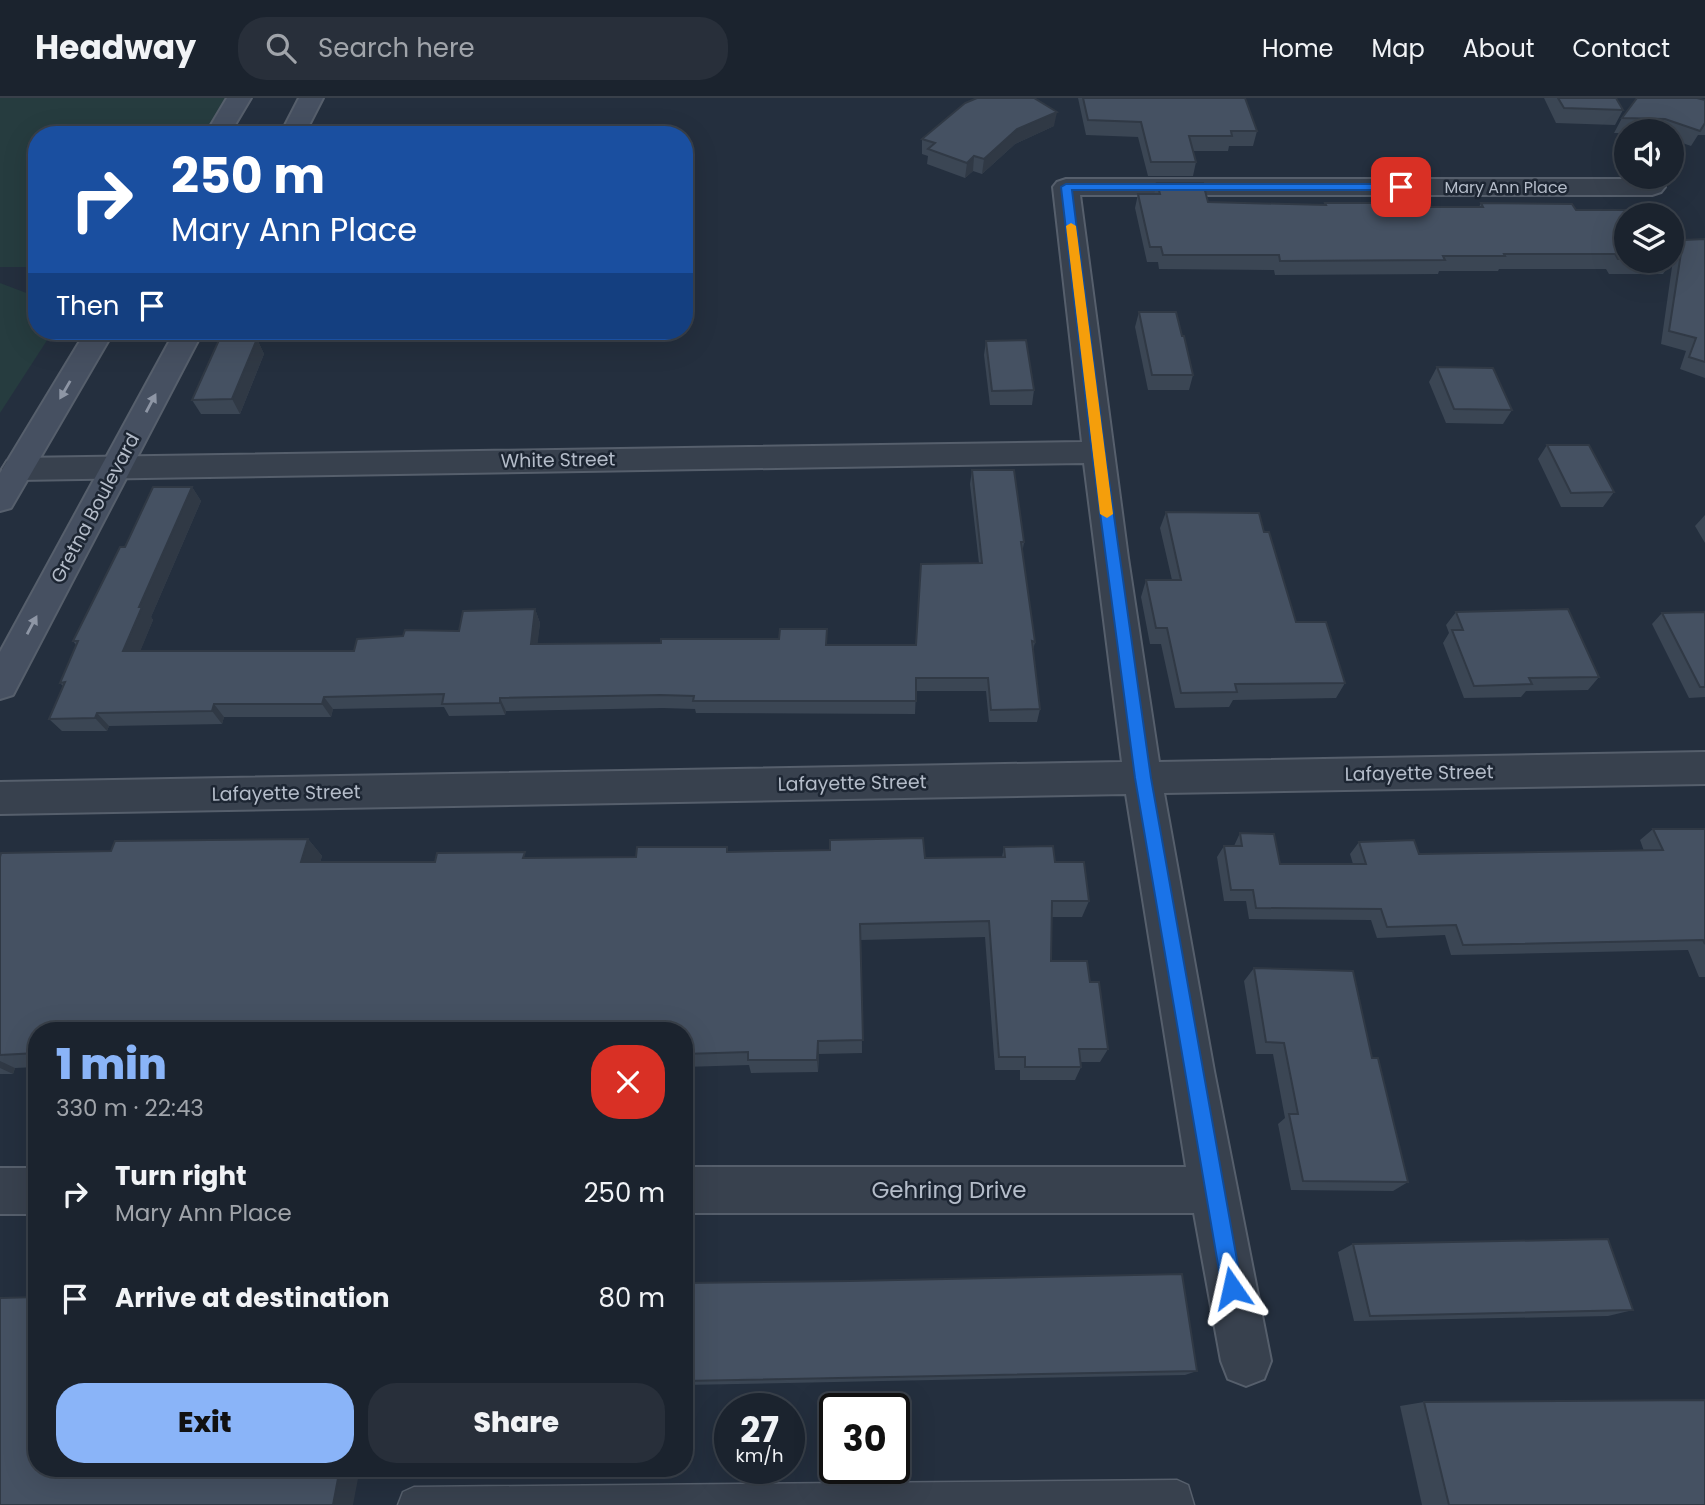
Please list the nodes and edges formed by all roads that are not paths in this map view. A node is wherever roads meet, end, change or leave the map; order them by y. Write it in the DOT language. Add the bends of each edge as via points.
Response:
graph roads {
  1 [pos="239,98"];
  2 [pos="311,98"];
  3 [pos="222,126"];
  4 [pos="297,126"];
  5 [pos="1614,187"];
  6 [pos="95,340"];
  7 [pos="184,340"];
  8 [pos="1098,452"];
  9 [pos="118,466"];
  10 [pos="18,469"];
  11 [pos="0,500"];
  12 [pos="5,667"];
  13 [pos="1705,768"];
  14 [pos="1143,778"];
  15 [pos="0,798"];
  16 [pos="1213,1190"];
  17 [pos="0,1191"];
  18 [pos="28,1191"];
  19 [pos="693,1191"];
  20 [pos="1246,1362"];
  21 [pos="912,1502"];
  22 [pos="414,1505"];
  23 [pos="1178,1505"];
  1 -- 3 [label="street"];
  2 -- 4 [label="street"];
  5 -- 8 [label="street, Mary Ann Place" via="1066,187"];
  6 -- 10 [label="street, one-way"];
  9 -- 7 [label="street, Gretna Boulevard, one-way"];
  8 -- 9 [label="street, White Street"];
  8 -- 14 [label="street"];
  9 -- 10 [label="street, White Street"];
  12 -- 9 [label="street, Gretna Boulevard, one-way"];
  10 -- 11 [label="street"];
  13 -- 14 [label="street, Lafayette Street"];
  14 -- 15 [label="street, Lafayette Street"];
  14 -- 16 [label="street"];
  16 -- 19 [label="street, Gehring Drive"];
  16 -- 20 [label="street"];
  17 -- 18 [label="street"];
  21 -- 22 [label="lane"];
  21 -- 23 [label="lane" via="1177,1496"];
}
